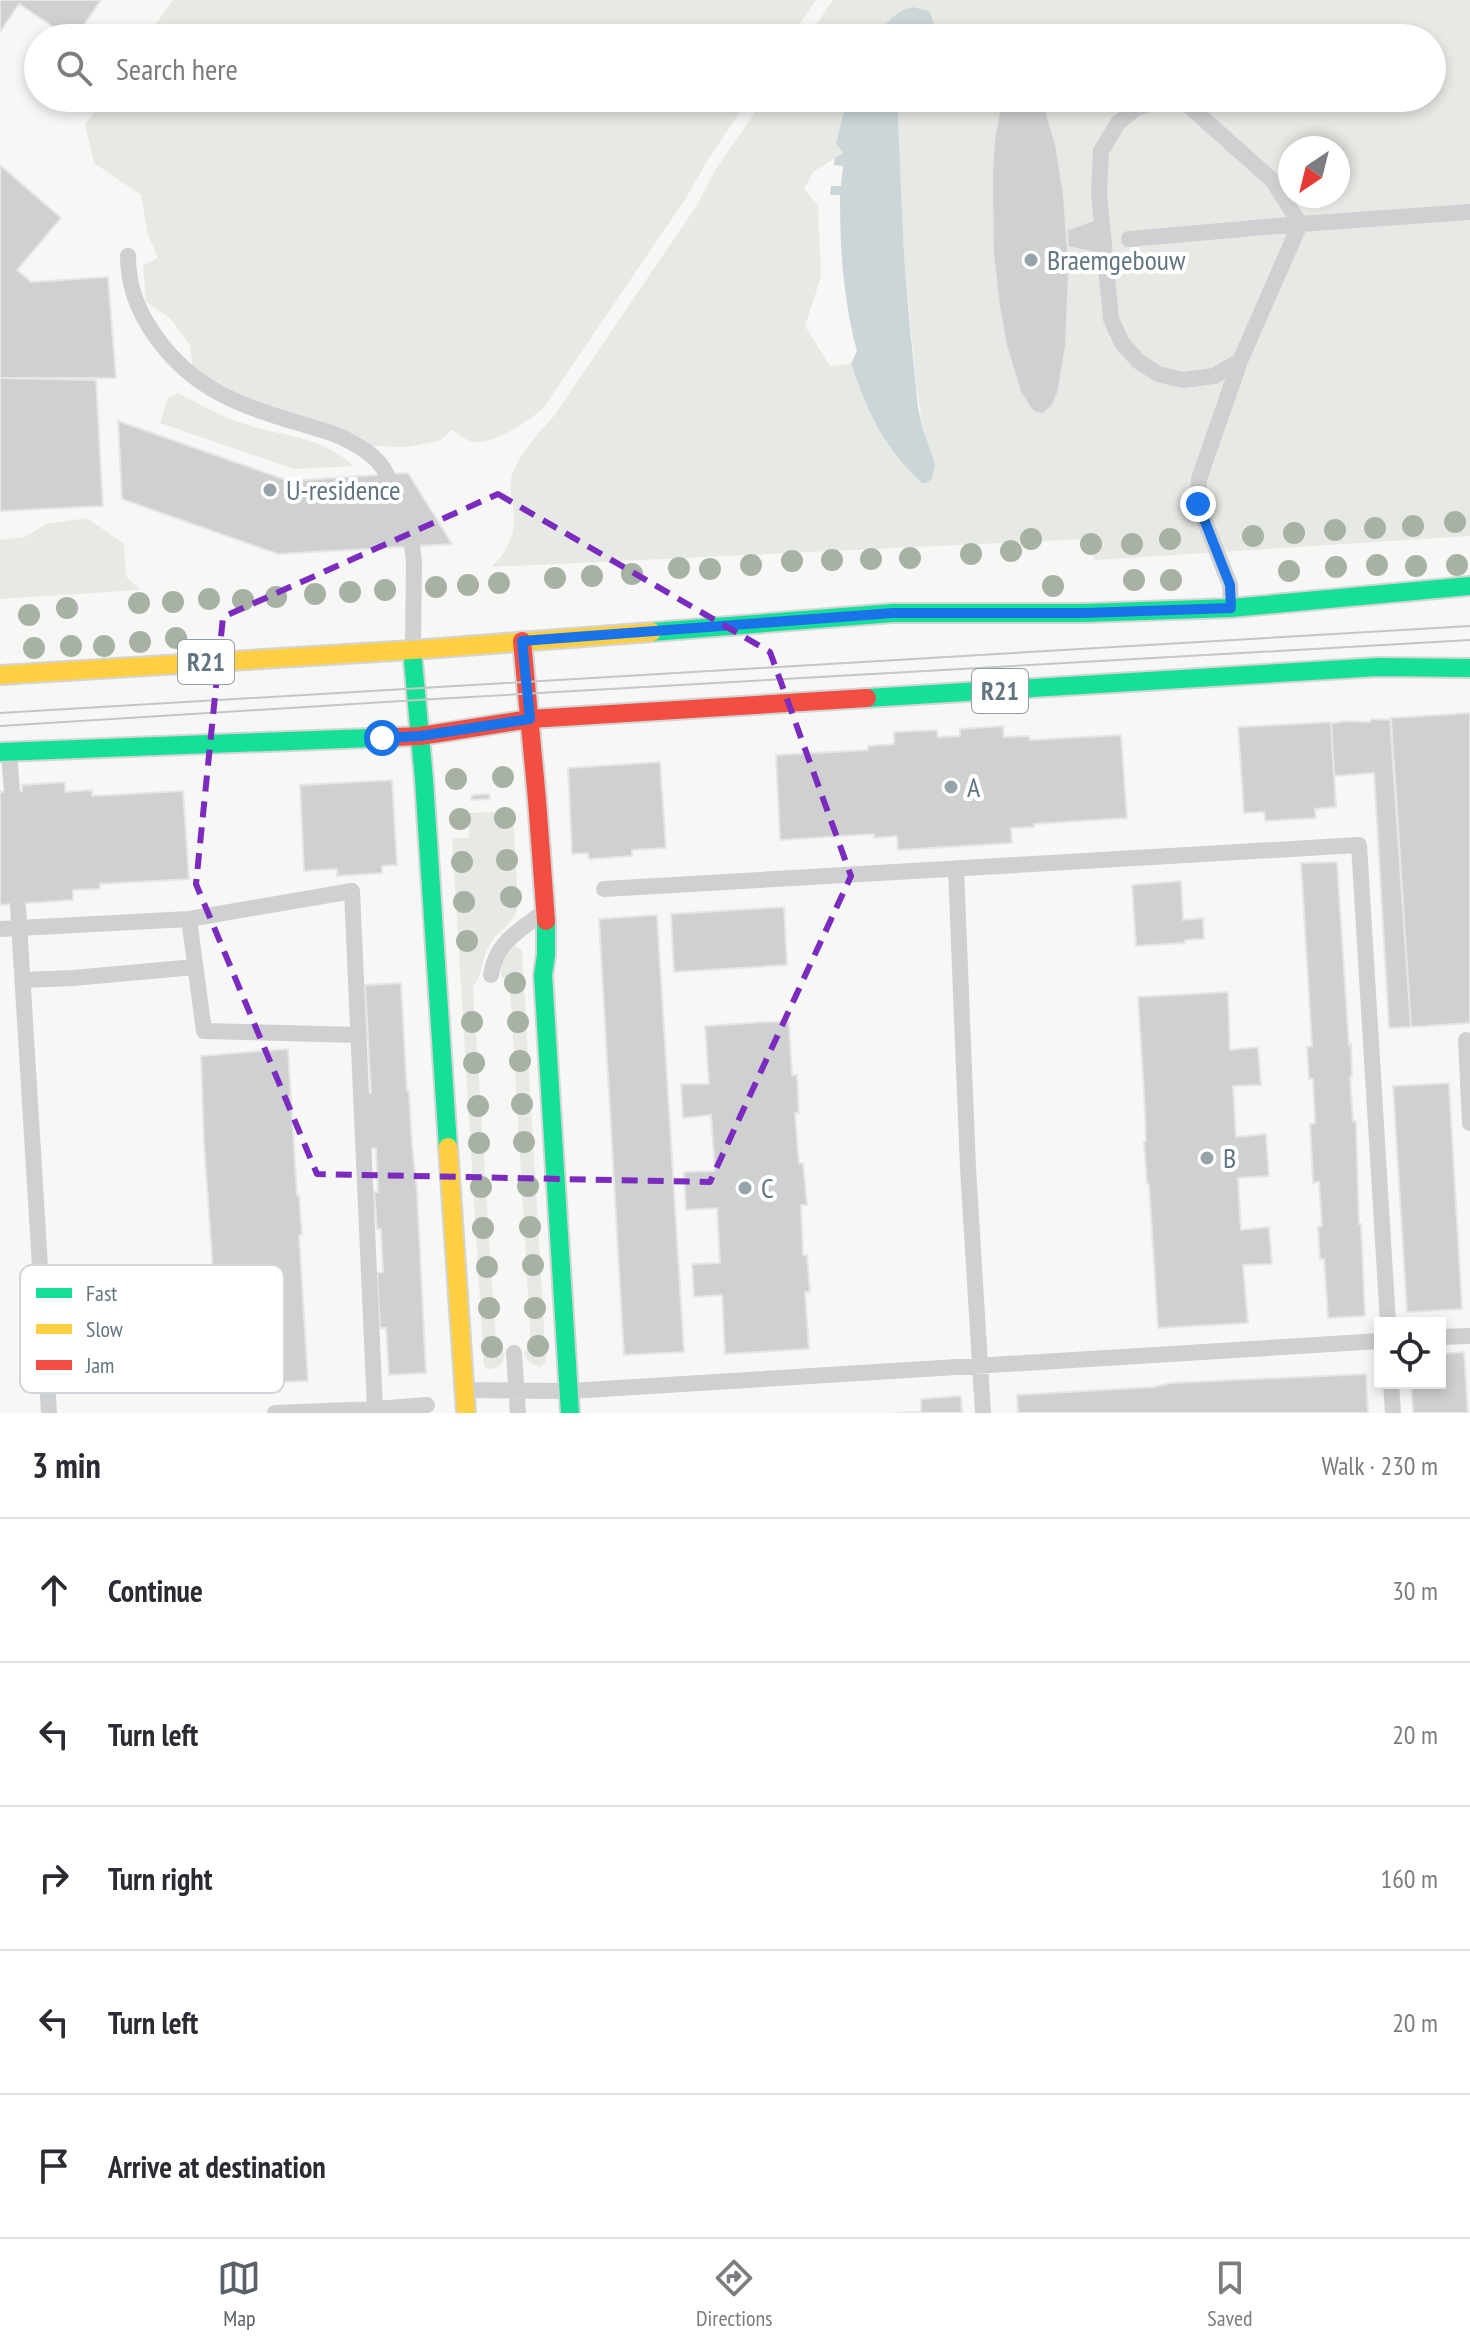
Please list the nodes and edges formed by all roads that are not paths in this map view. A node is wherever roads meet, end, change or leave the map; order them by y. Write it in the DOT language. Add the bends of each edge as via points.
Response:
graph roads {
  1 [pos="1131,112"];
  2 [pos="1196,112"];
  3 [pos="1470,212"];
  4 [pos="1300,224"];
  5 [pos="1129,239"];
  6 [pos="128,256"];
  7 [pos="1240,361"];
  8 [pos="387,475"];
  9 [pos="412,546"];
  10 [pos="1470,586"];
  11 [pos="1231,608"];
  12 [pos="522,641"];
  13 [pos="412,650"];
  14 [pos="1470,668"];
  15 [pos="0,675"];
  16 [pos="530,719"];
  17 [pos="420,736"];
  18 [pos="4,752"];
  19 [pos="12,792"];
  20 [pos="956,869"];
  21 [pos="604,889"];
  22 [pos="18,907"];
  23 [pos="544,912"];
  24 [pos="189,919"];
  25 [pos="0,929"];
  26 [pos="19,929"];
  27 [pos="195,967"];
  28 [pos="491,975"];
  29 [pos="23,980"];
  30 [pos="359,1035"];
  31 [pos="1466,1040"];
  32 [pos="1470,1123"];
  33 [pos="40,1265"];
  34 [pos="1388,1317"];
  35 [pos="1470,1336"];
  36 [pos="1446,1337"];
  37 [pos="1374,1341"];
  38 [pos="514,1353"];
  39 [pos="981,1364"];
  40 [pos="1391,1389"];
  41 [pos="465,1390"];
  42 [pos="517,1390"];
  43 [pos="569,1391"];
  44 [pos="48,1393"];
  45 [pos="427,1405"];
  46 [pos="375,1409"];
  47 [pos="49,1413"];
  48 [pos="275,1413"];
  49 [pos="466,1413"];
  50 [pos="518,1413"];
  51 [pos="570,1413"];
  52 [pos="983,1413"];
  53 [pos="1393,1413"];
  1 -- 7 [label="lane" via="1101,151 1099,193 1111,319 1122,343 1158,374 1183,380 1214,376"];
  2 -- 4 [label="lane" via="1273,181"];
  3 -- 4 [label="lane"];
  4 -- 5 [label="lane"];
  4 -- 7 [label="lane"];
  6 -- 8 [label="lane" via="134,299 163,347 189,374 235,403 352,442"];
  7 -- 11 [label="lane" via="1199,479 1198,504 1230,585"];
  9 -- 13 [label="lane"];
  10 -- 11 [label="main road, R21"];
  11 -- 12 [label="main road, R21" via="893,613"];
  12 -- 13 [label="main road, R21"];
  12 -- 16 [label="main road"];
  13 -- 15 [label="main road, R21"];
  13 -- 17 [label="main road"];
  14 -- 16 [label="main road, R21" via="1378,667"];
  16 -- 17 [label="main road, R21"];
  16 -- 23 [label="main road"];
  17 -- 18 [label="main road, R21"];
  17 -- 41 [label="main road"];
  18 -- 19 [label="lane"];
  20 -- 21 [label="lane"];
  20 -- 34 [label="lane" via="1359,845"];
  20 -- 39 [label="lane"];
  22 -- 26 [label="lane"];
  23 -- 28 [label="lane" via="510,937 494,958"];
  23 -- 43 [label="main road" via="548,956 543,975"];
  24 -- 26 [label="lane"];
  24 -- 27 [label="lane"];
  24 -- 30 [label="lane" via="352,891"];
  25 -- 26 [label="lane"];
  26 -- 29 [label="lane"];
  27 -- 29 [label="lane"];
  27 -- 30 [label="lane" via="204,1031"];
  29 -- 33 [label="lane"];
  30 -- 46 [label="lane"];
  31 -- 32 [label="lane"];
  35 -- 36 [label="lane"];
  37 -- 39 [label="lane"];
  38 -- 42 [label="lane"];
  39 -- 43 [label="lane"];
  39 -- 52 [label="lane"];
  40 -- 53 [label="lane"];
  41 -- 42 [label="lane"];
  41 -- 49 [label="main road"];
  42 -- 43 [label="lane"];
  42 -- 50 [label="lane"];
  43 -- 51 [label="main road"];
  44 -- 47 [label="lane"];
  45 -- 46 [label="lane"];
  46 -- 48 [label="lane"];
}
